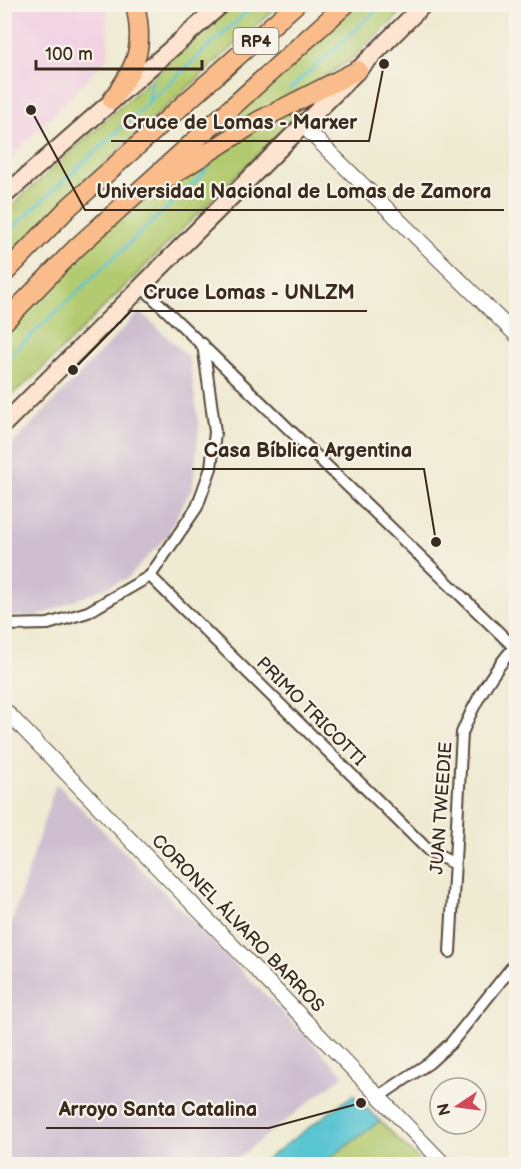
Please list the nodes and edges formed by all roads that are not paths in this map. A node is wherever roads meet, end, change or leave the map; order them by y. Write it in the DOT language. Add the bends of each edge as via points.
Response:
graph roads {
  1 [pos="135,4"];
  2 [pos="222,4"];
  3 [pos="296,4"];
  4 [pos="346,4"];
  5 [pos="424,4"];
  6 [pos="358,70"];
  7 [pos="112,100"];
  8 [pos="302,125"];
  9 [pos="4,196"];
  10 [pos="115,212"];
  11 [pos="4,274"];
  12 [pos="141,286"];
  13 [pos="4,322"];
  14 [pos="516,335"];
  15 [pos="203,344"];
  16 [pos="41,386"];
  17 [pos="4,408"];
  18 [pos="4,424"];
  19 [pos="150,576"];
  20 [pos="4,625"];
  21 [pos="516,647"];
  22 [pos="4,709"];
  23 [pos="453,863"];
  24 [pos="450,952"];
  25 [pos="516,962"];
  26 [pos="378,1097"];
  27 [pos="444,1164"];
  1 -- 7 [label="main road" via="138,54 134,68"];
  2 -- 7 [label="main road"];
  3 -- 11 [label="main road, RP4" via="70,207"];
  4 -- 10 [label="main road, RP4"];
  5 -- 6 [label="main road"];
  6 -- 8 [label="main road"];
  6 -- 10 [label="main road" via="258,121"];
  7 -- 9 [label="main road"];
  8 -- 12 [label="main road"];
  8 -- 14 [label="street"];
  10 -- 13 [label="main road, RP4" via="36,286"];
  12 -- 15 [label="street"];
  12 -- 16 [label="main road"];
  15 -- 19 [label="street" via="215,432 211,468 197,507"];
  15 -- 21 [label="street"];
  16 -- 17 [label="main road"];
  16 -- 18 [label="main road"];
  19 -- 20 [label="street" via="88,612 48,624"];
  19 -- 23 [label="street, PRIMO TRICOTTI" via="429,851"];
  21 -- 23 [label="street, JUAN TWEEDIE" via="490,678 462,733"];
  22 -- 26 [label="street, CORONEL ÁLVARO BARROS"];
  23 -- 24 [label="street, JUAN TWEEDIE"];
  25 -- 26 [label="street" via="452,1043"];
  26 -- 27 [label="street, CORONEL ÁLVARO BARROS"];
}
